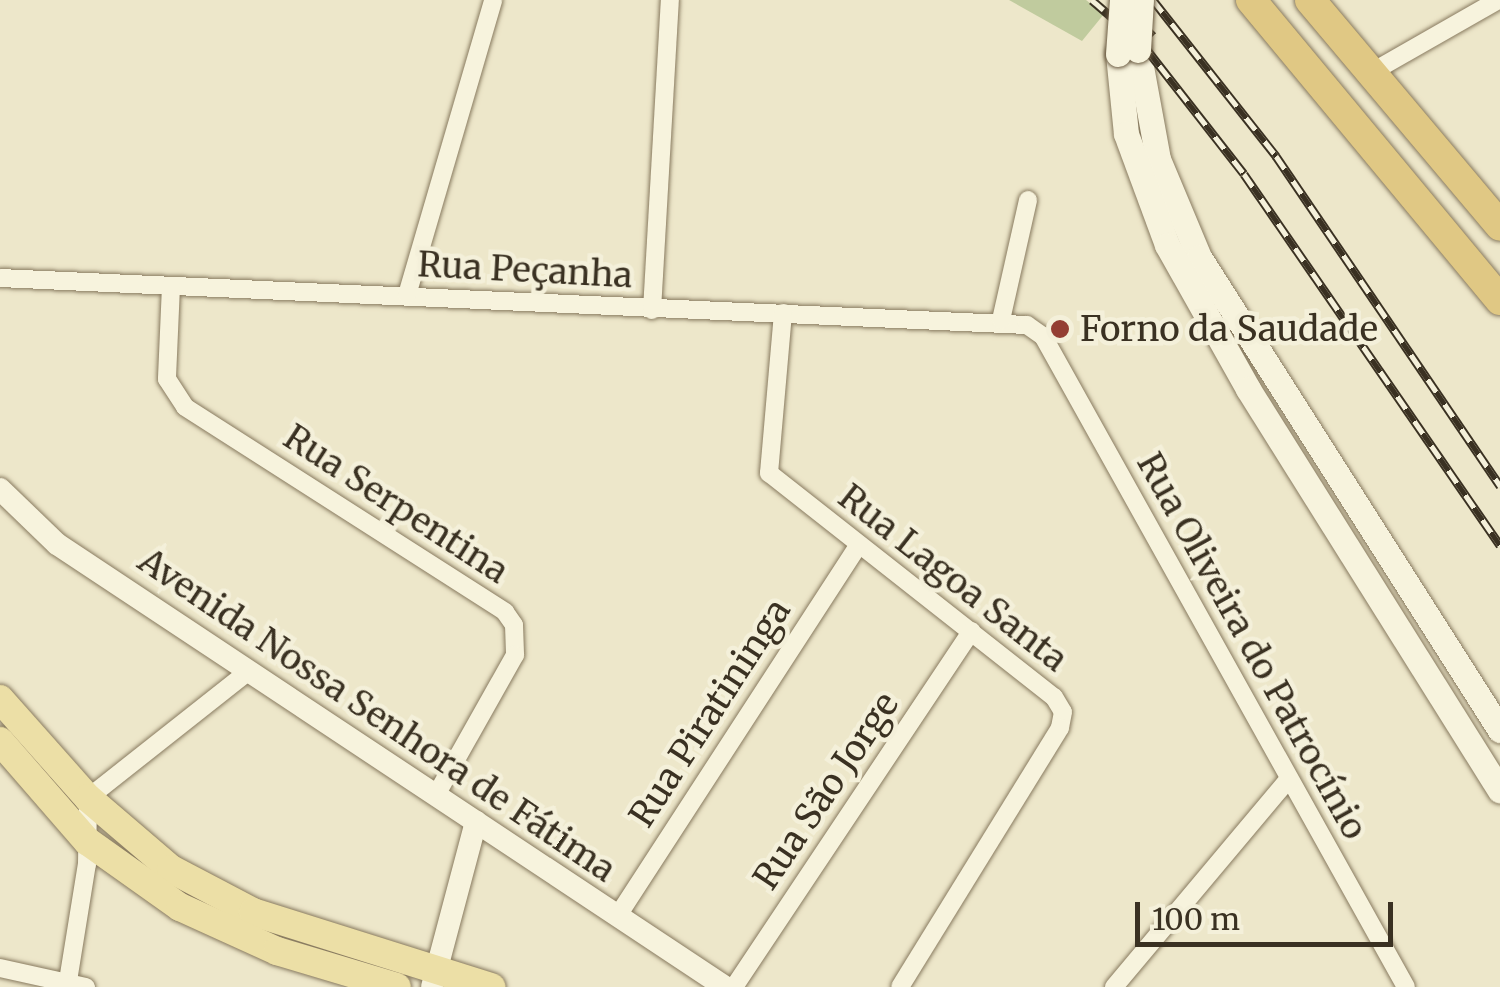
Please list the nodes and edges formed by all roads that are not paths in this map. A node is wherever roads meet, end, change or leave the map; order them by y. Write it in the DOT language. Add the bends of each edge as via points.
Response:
graph roads {
  1 [pos="493,0"];
  2 [pos="670,0"];
  3 [pos="1122,0"];
  4 [pos="1141,0"];
  5 [pos="1251,0"];
  6 [pos="1310,0"];
  7 [pos="1324,0"];
  8 [pos="1498,0"];
  9 [pos="1128,52"];
  10 [pos="1379,68"];
  11 [pos="1028,200"];
  12 [pos="1500,210"];
  13 [pos="1500,226"];
  14 [pos="0,278"];
  15 [pos="171,286"];
  16 [pos="1494,286"];
  17 [pos="407,296"];
  18 [pos="652,310"];
  19 [pos="784,313"];
  20 [pos="1000,320"];
  21 [pos="1043,336"];
  22 [pos="0,489"];
  23 [pos="858,545"];
  24 [pos="971,631"];
  25 [pos="249,671"];
  26 [pos="0,699"];
  27 [pos="1500,730"];
  28 [pos="0,741"];
  29 [pos="1288,780"];
  30 [pos="1500,790"];
  31 [pos="436,795"];
  32 [pos="88,798"];
  33 [pos="476,822"];
  34 [pos="87,841"];
  35 [pos="616,917"];
  36 [pos="0,968"];
  37 [pos="435,978"];
  38 [pos="74,985"];
  39 [pos="388,986"];
  40 [pos="491,987"];
  41 [pos="725,987"];
  42 [pos="734,987"];
  43 [pos="900,987"];
  44 [pos="1114,987"];
  45 [pos="1406,987"];
  1 -- 17 [label="street"];
  2 -- 18 [label="street"];
  3 -- 9 [label="main road, bridge"];
  4 -- 9 [label="main road, bridge"];
  5 -- 16 [label="highway"];
  6 -- 13 [label="highway"];
  7 -- 10 [label="main road"];
  8 -- 10 [label="street"];
  9 -- 27 [label="main road" via="1158,159 1198,257"];
  9 -- 30 [label="main road" via="1126,134 1167,245 1248,389"];
  10 -- 12 [label="main road"];
  11 -- 20 [label="street"];
  14 -- 15 [label="street, Rua Peçanha"];
  15 -- 17 [label="street, Rua Peçanha"];
  15 -- 31 [label="street, Rua Serpentina" via="167,379 185,407 505,612 514,624 516,655"];
  17 -- 18 [label="street, Rua Peçanha"];
  18 -- 19 [label="street, Rua Peçanha"];
  19 -- 20 [label="street, Rua Peçanha"];
  19 -- 23 [label="street, Rua Lagoa Santa" via="769,472"];
  20 -- 21 [label="street, Rua Peçanha"];
  21 -- 29 [label="street, Rua Oliveira do Patrocínio"];
  22 -- 25 [label="street, Avenida Nossa Senhora de Fátima" via="57,544"];
  23 -- 24 [label="street, Rua Lagoa Santa"];
  23 -- 35 [label="street, Rua Piratininga"];
  24 -- 42 [label="street, Rua São Jorge"];
  24 -- 43 [label="street, Rua Lagoa Santa" via="1054,697 1063,719"];
  25 -- 31 [label="street, Avenida Nossa Senhora de Fátima"];
  25 -- 32 [label="street"];
  26 -- 32 [label="main road"];
  28 -- 34 [label="main road"];
  29 -- 44 [label="street"];
  29 -- 45 [label="street, Rua Oliveira do Patrocínio"];
  31 -- 33 [label="street, Avenida Nossa Senhora de Fátima"];
  32 -- 34 [label="street"];
  32 -- 37 [label="main road" via="171,869 253,912"];
  33 -- 35 [label="street, Avenida Nossa Senhora de Fátima"];
  33 -- 37 [label="street"];
  34 -- 38 [label="street"];
  34 -- 39 [label="main road" via="226,931"];
  35 -- 41 [label="street, Avenida Nossa Senhora de Fátima"];
  36 -- 38 [label="street"];
  37 -- 40 [label="main road"];
}
